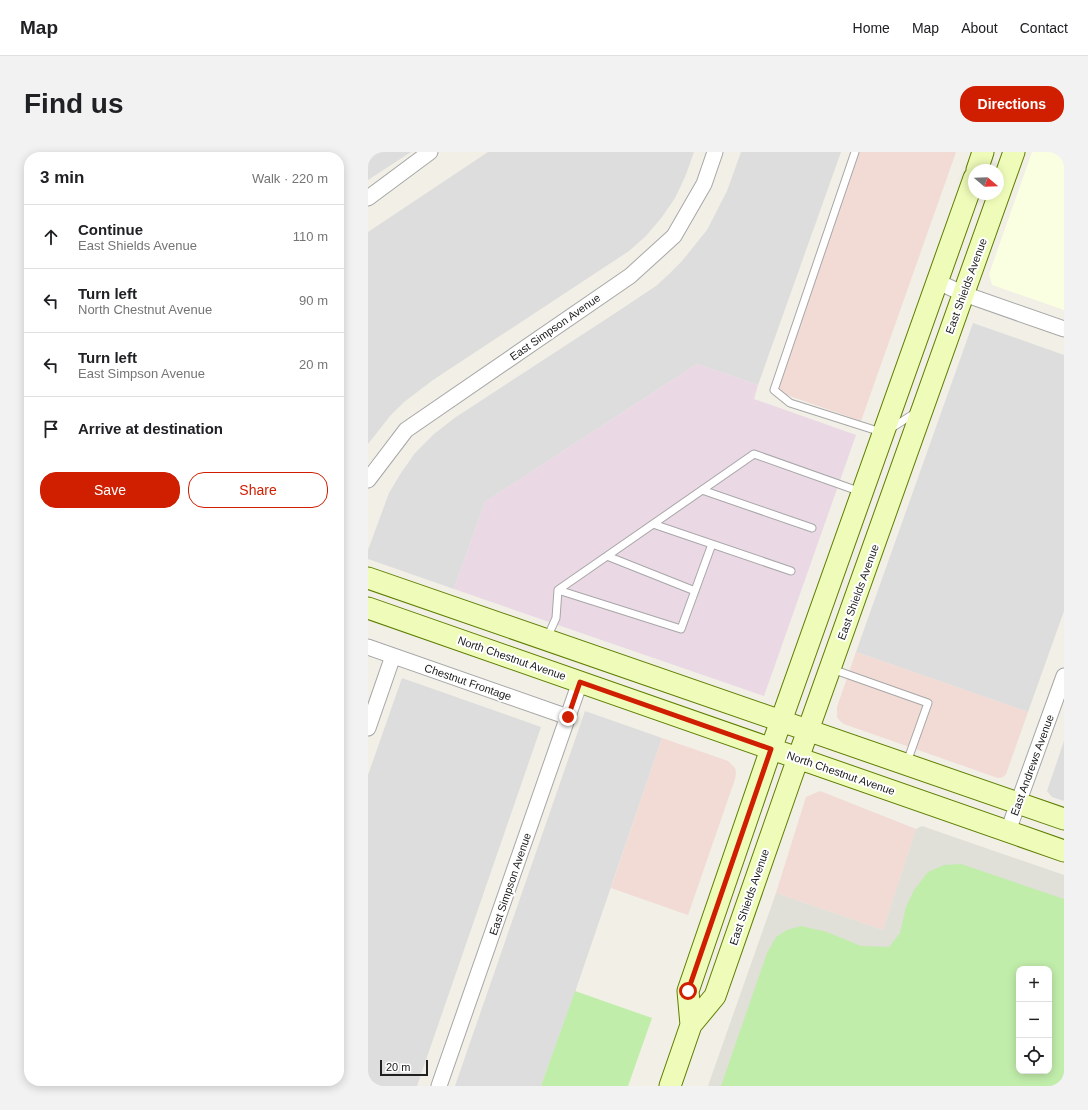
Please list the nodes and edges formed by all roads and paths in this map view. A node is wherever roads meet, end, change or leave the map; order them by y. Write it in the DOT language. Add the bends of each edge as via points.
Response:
graph roads {
  1 [pos="430,152"];
  2 [pos="715,152"];
  3 [pos="855,152"];
  4 [pos="983,152"];
  5 [pos="1014,152"];
  6 [pos="979,164"];
  7 [pos="968,195"];
  8 [pos="368,198"];
  9 [pos="938,282"];
  10 [pos="964,294"];
  11 [pos="1064,329"];
  12 [pos="923,408"];
  13 [pos="884,433"];
  14 [pos="368,480"];
  15 [pos="702,490"];
  16 [pos="863,493"];
  17 [pos="653,524"];
  18 [pos="812,528"];
  19 [pos="712,544"];
  20 [pos="607,556"];
  21 [pos="791,571"];
  22 [pos="368,578"];
  23 [pos="558,590"];
  24 [pos="695,591"];
  25 [pos="368,608"];
  26 [pos="398,618"];
  27 [pos="546,639"];
  28 [pos="368,647"];
  29 [pos="393,656"];
  30 [pos="830,668"];
  31 [pos="1064,676"];
  32 [pos="580,682"];
  33 [pos="568,717"];
  34 [pos="782,721"];
  35 [pos="368,728"];
  36 [pos="808,730"];
  37 [pos="771,749"];
  38 [pos="798,758"];
  39 [pos="906,764"];
  40 [pos="1019,803"];
  41 [pos="1064,819"];
  42 [pos="1008,831"];
  43 [pos="1064,851"];
  44 [pos="692,1026"];
  45 [pos="439,1086"];
  46 [pos="670,1086"];
  1 -- 8 [label="street"];
  2 -- 14 [label="street, East Simpson Avenue" via="704,184 674,236 630,276 406,430"];
  3 -- 13 [label="lane" via="774,390 790,403"];
  4 -- 6 [label="main road"];
  5 -- 10 [label="main road, East Shields Avenue"];
  7 -- 9 [label="main road, East Shields Avenue"];
  9 -- 10 [label="street"];
  9 -- 13 [label="main road, East Shields Avenue"];
  10 -- 11 [label="street"];
  10 -- 12 [label="main road, East Shields Avenue"];
  12 -- 13 [label="lane"];
  12 -- 30 [label="main road, East Shields Avenue"];
  13 -- 16 [label="main road, East Shields Avenue"];
  15 -- 16 [label="lane" via="754,454"];
  15 -- 17 [label="lane"];
  15 -- 18 [label="lane"];
  16 -- 34 [label="main road, East Shields Avenue"];
  17 -- 19 [label="lane"];
  17 -- 20 [label="lane"];
  19 -- 21 [label="lane"];
  19 -- 24 [label="lane"];
  20 -- 23 [label="lane"];
  20 -- 24 [label="lane"];
  22 -- 27 [label="main road"];
  23 -- 24 [label="lane" via="681,629"];
  23 -- 27 [label="lane" via="556,618"];
  25 -- 26 [label="main road, North Chestnut Avenue"];
  26 -- 27 [label="main road" via="460,626 531,651 542,648"];
  26 -- 32 [label="main road, North Chestnut Avenue"];
  27 -- 34 [label="main road"];
  28 -- 29 [label="street, Chestnut Frontage"];
  29 -- 33 [label="street, Chestnut Frontage"];
  29 -- 35 [label="street"];
  30 -- 36 [label="main road, East Shields Avenue"];
  30 -- 39 [label="lane" via="928,703"];
  31 -- 40 [label="street, East Andrews Avenue"];
  32 -- 33 [label="street, East Simpson Avenue"];
  32 -- 37 [label="main road, North Chestnut Avenue"];
  33 -- 45 [label="street, East Simpson Avenue"];
  34 -- 36 [label="main road"];
  34 -- 37 [label="main road, East Shields Avenue"];
  36 -- 38 [label="main road, East Shields Avenue"];
  36 -- 39 [label="main road"];
  37 -- 38 [label="main road, North Chestnut Avenue"];
  37 -- 44 [label="main road, East Shields Avenue" via="688,991"];
  38 -- 42 [label="main road, North Chestnut Avenue"];
  38 -- 44 [label="main road, East Shields Avenue" via="715,996"];
  39 -- 40 [label="main road"];
  40 -- 41 [label="main road"];
  40 -- 42 [label="street, East Andrews Avenue"];
  42 -- 43 [label="main road, North Chestnut Avenue"];
  44 -- 46 [label="main road, East Shields Avenue"];
}
